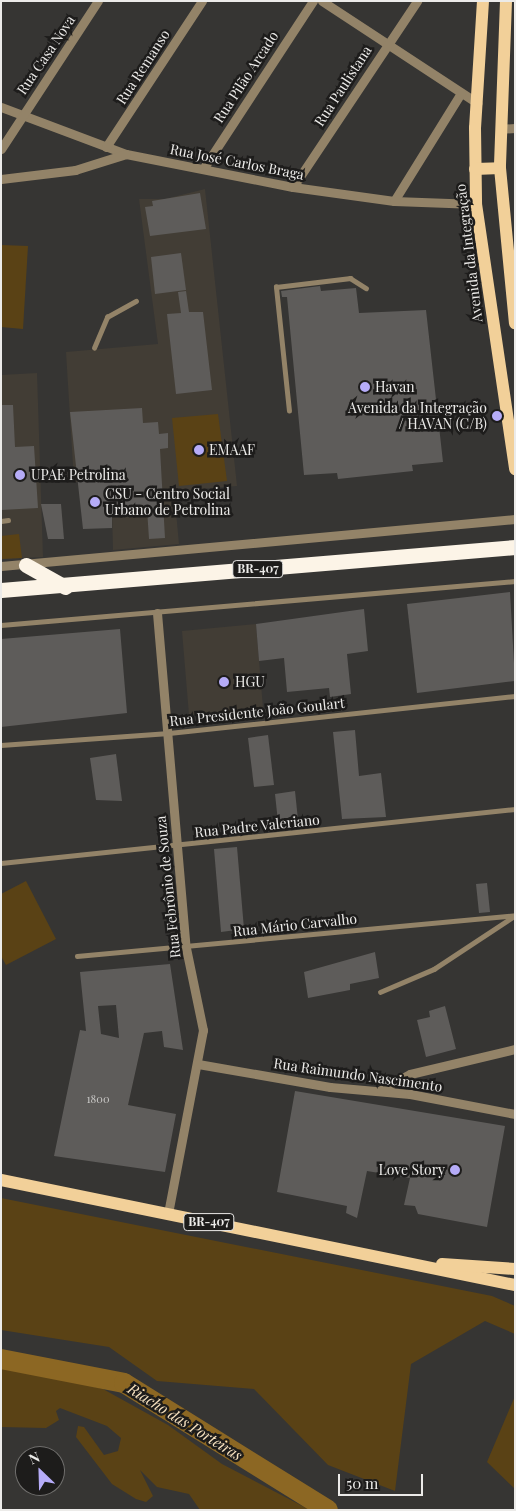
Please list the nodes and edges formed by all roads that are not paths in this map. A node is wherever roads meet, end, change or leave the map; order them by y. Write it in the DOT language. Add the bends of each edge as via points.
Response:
graph roads {
  1 [pos="98,1"];
  2 [pos="202,1"];
  3 [pos="313,1"];
  4 [pos="322,1"];
  5 [pos="417,1"];
  6 [pos="484,1"];
  7 [pos="506,1"];
  8 [pos="510,22"];
  9 [pos="481,41"];
  10 [pos="387,45"];
  11 [pos="502,48"];
  12 [pos="461,93"];
  13 [pos="477,103"];
  14 [pos="1,107"];
  15 [pos="22,115"];
  16 [pos="515,128"];
  17 [pos="500,129"];
  18 [pos="106,147"];
  19 [pos="1,149"];
  20 [pos="126,154"];
  21 [pos="203,168"];
  22 [pos="500,168"];
  23 [pos="475,170"];
  24 [pos="1,180"];
  25 [pos="293,187"];
  26 [pos="394,202"];
  27 [pos="476,204"];
  28 [pos="508,219"];
  29 [pos="366,288"];
  30 [pos="136,301"];
  31 [pos="515,323"];
  32 [pos="94,348"];
  33 [pos="289,411"];
  34 [pos="515,469"];
  35 [pos="515,519"];
  36 [pos="8,520"];
  37 [pos="1,521"];
  38 [pos="515,547"];
  39 [pos="26,565"];
  40 [pos="1,566"];
  41 [pos="515,581"];
  42 [pos="65,587"];
  43 [pos="1,590"];
  44 [pos="157,612"];
  45 [pos="1,625"];
  46 [pos="515,696"];
  47 [pos="169,733"];
  48 [pos="1,745"];
  49 [pos="515,809"];
  50 [pos="176,846"];
  51 [pos="1,862"];
  52 [pos="515,915"];
  53 [pos="186,948"];
  54 [pos="77,956"];
  55 [pos="380,992"];
  56 [pos="515,1049"];
  57 [pos="198,1064"];
  58 [pos="381,1090"];
  59 [pos="515,1114"];
  60 [pos="1,1180"];
  61 [pos="168,1214"];
  62 [pos="418,1263"];
  63 [pos="515,1269"];
  64 [pos="515,1285"];
  1 -- 15 [label="street, Rua Casa Nova"];
  2 -- 18 [label="street, Rua Remanso"];
  3 -- 21 [label="street, Rua Pilão Arcado"];
  4 -- 10 [label="street"];
  5 -- 10 [label="street, Rua Paulistana"];
  6 -- 9 [label="main road, Avenida da Integração"];
  7 -- 8 [label="main road"];
  8 -- 11 [label="main road"];
  9 -- 11 [label="main road" via="492,38"];
  9 -- 13 [label="main road, Avenida da Integração"];
  10 -- 12 [label="street"];
  10 -- 25 [label="street, Rua Paulistana"];
  11 -- 17 [label="main road"];
  12 -- 13 [label="street"];
  12 -- 26 [label="street"];
  13 -- 23 [label="main road, Avenida da Integração"];
  14 -- 15 [label="street, Rua José Carlos Braga"];
  15 -- 18 [label="street, Rua José Carlos Braga"];
  15 -- 19 [label="street, Rua Casa Nova"];
  16 -- 17 [label="street"];
  17 -- 22 [label="main road"];
  18 -- 20 [label="street, Rua José Carlos Braga"];
  20 -- 21 [label="street, Rua José Carlos Braga"];
  20 -- 24 [label="street" via="75,170"];
  21 -- 25 [label="street, Rua José Carlos Braga"];
  22 -- 23 [label="main road"];
  22 -- 28 [label="main road"];
  23 -- 27 [label="main road, Avenida da Integração"];
  25 -- 26 [label="street, Rua José Carlos Braga"];
  26 -- 27 [label="street, Rua José Carlos Braga"];
  27 -- 34 [label="main road, Avenida da Integração"];
  28 -- 31 [label="main road"];
  29 -- 33 [label="lane" via="350,278 276,287"];
  30 -- 32 [label="lane" via="106,317"];
  35 -- 39 [label="street"];
  36 -- 37 [label="lane"];
  38 -- 42 [label="highway, BR-407"];
  39 -- 40 [label="street"];
  39 -- 42 [label="highway"];
  41 -- 44 [label="lane"];
  42 -- 43 [label="highway, BR-407"];
  44 -- 45 [label="lane"];
  44 -- 47 [label="street, Rua Febrônio de Souza"];
  46 -- 47 [label="lane, Rua Presidente João Goulart"];
  47 -- 48 [label="lane, Rua Presidente João Goulart"];
  47 -- 50 [label="street, Rua Febrônio de Souza"];
  49 -- 50 [label="lane, Rua Padre Valeriano"];
  50 -- 51 [label="lane, Rua Padre Valeriano"];
  50 -- 53 [label="street, Rua Febrônio de Souza"];
  52 -- 53 [label="lane, Rua Mário Carvalho"];
  52 -- 55 [label="lane" via="434,969"];
  53 -- 54 [label="lane, Rua Mário Carvalho"];
  53 -- 57 [label="street, Rua Febrônio de Souza" via="203,1030"];
  56 -- 58 [label="street" via="410,1074"];
  57 -- 58 [label="street, Rua Raimundo Nascimento" via="330,1087"];
  57 -- 61 [label="street, Rua Febrônio de Souza"];
  58 -- 59 [label="street, Rua Raimundo Nascimento"];
  60 -- 61 [label="main road, BR-407"];
  61 -- 62 [label="main road, BR-407"];
  62 -- 63 [label="main road"];
  62 -- 64 [label="main road"];
}
